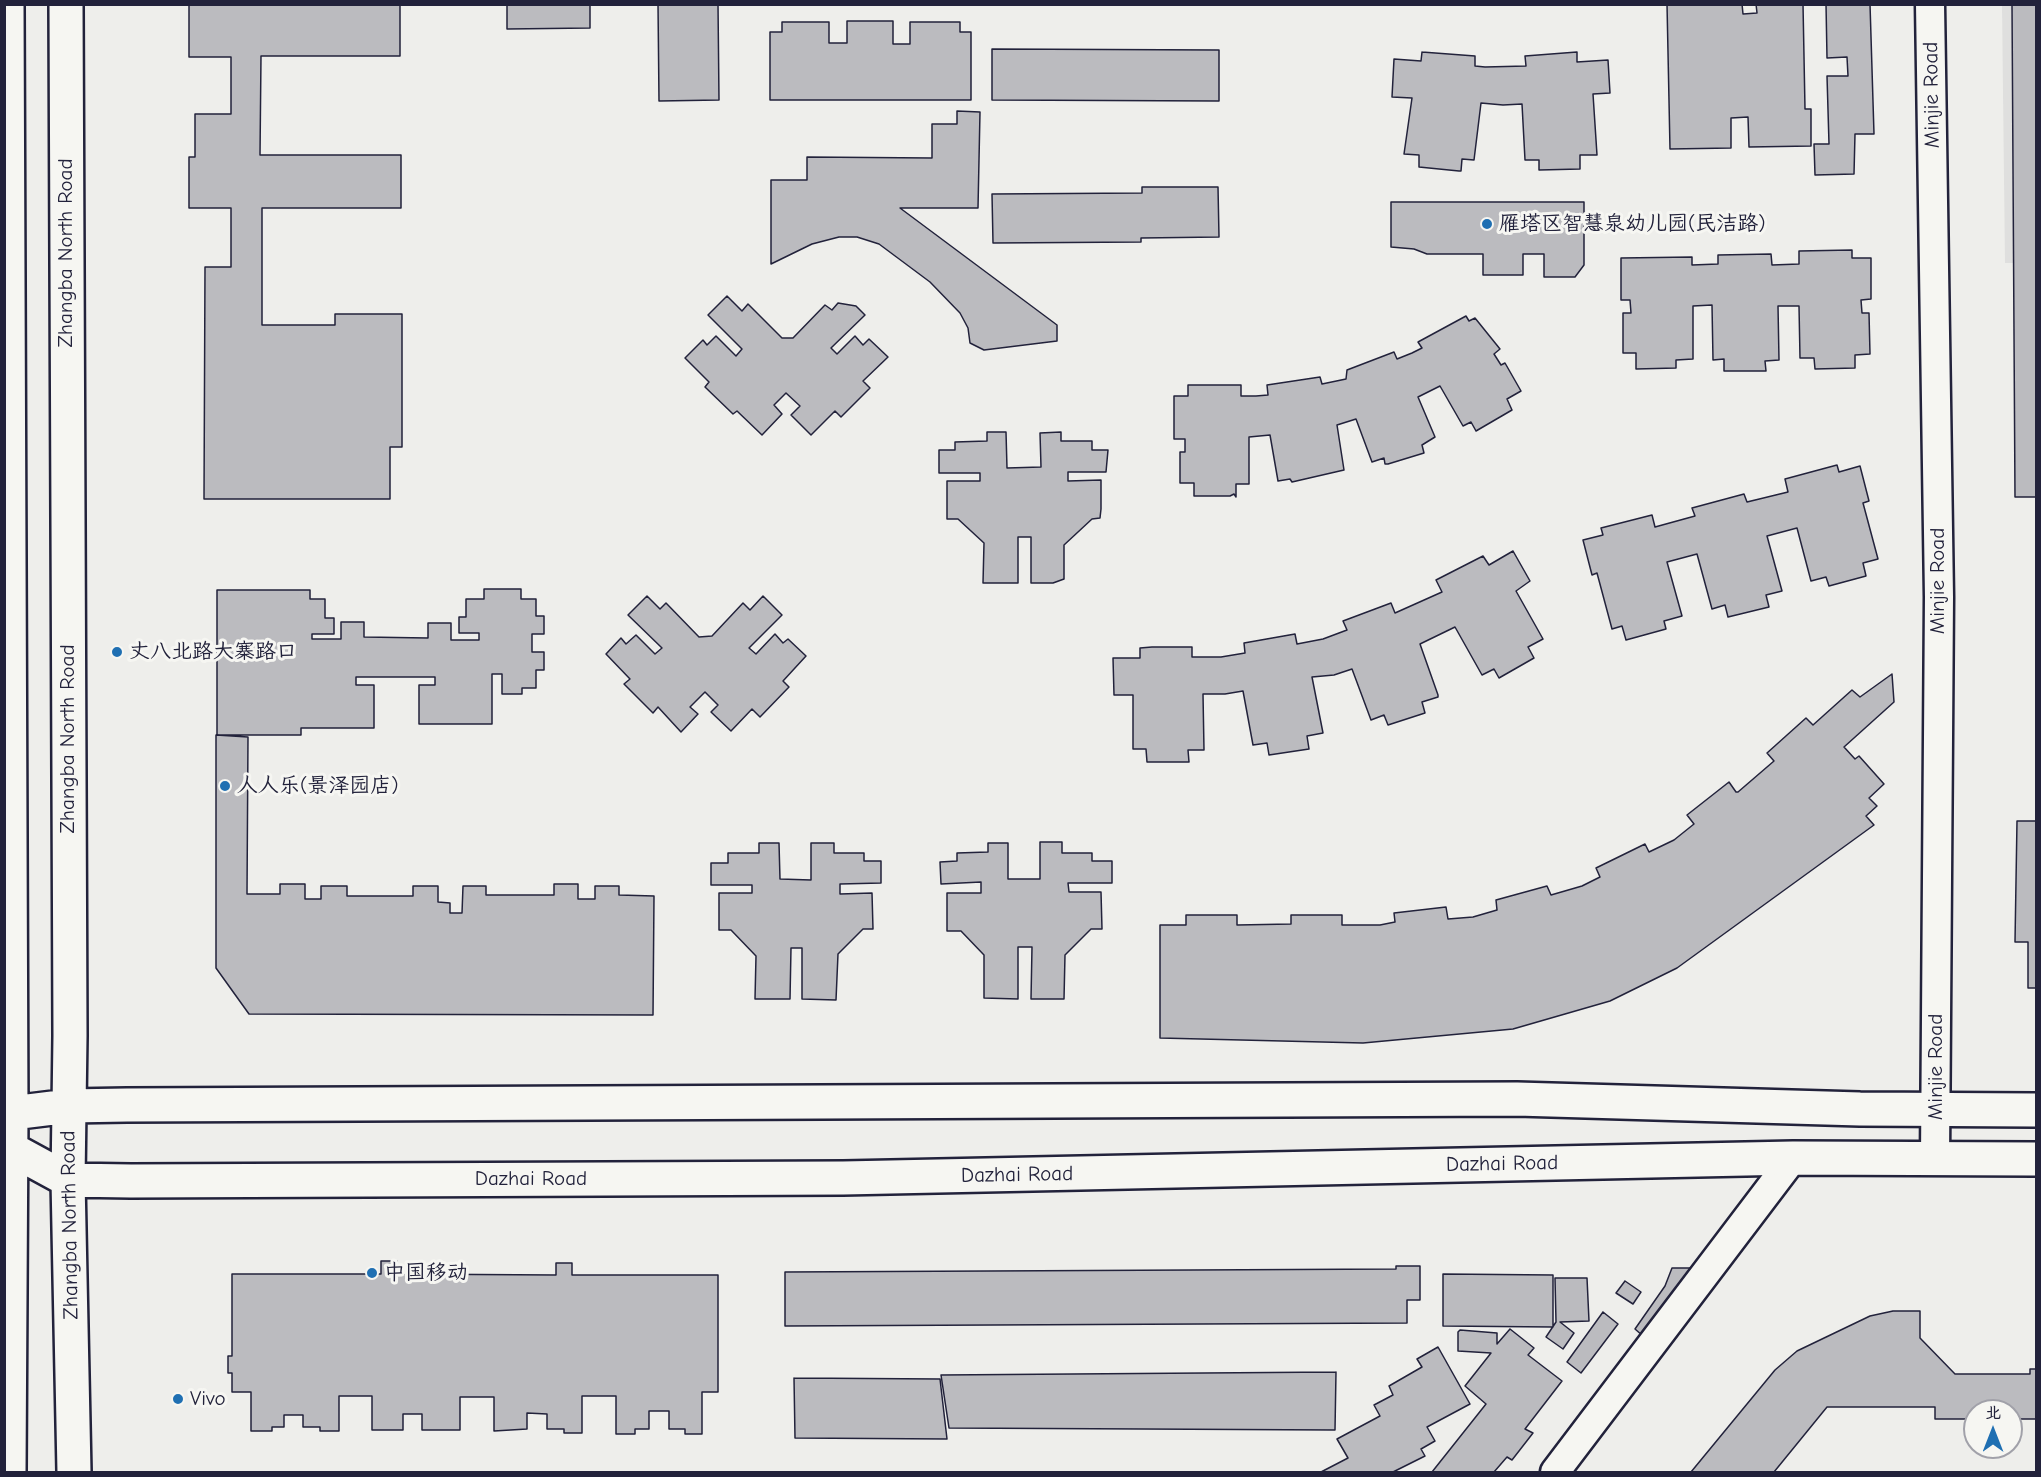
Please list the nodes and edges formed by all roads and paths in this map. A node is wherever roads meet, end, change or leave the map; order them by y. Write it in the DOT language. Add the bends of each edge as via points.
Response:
graph roads {
  1 [pos="7,4"];
  2 [pos="66,4"];
  3 [pos="1930,4"];
  4 [pos="69,1106"];
  5 [pos="1936,1110"];
  6 [pos="2037,1110"];
  7 [pos="8,1114"];
  8 [pos="8,1149"];
  9 [pos="1793,1158"];
  10 [pos="1935,1158"];
  11 [pos="2037,1159"];
  12 [pos="68,1180"];
  13 [pos="9,1473"];
  14 [pos="74,1473"];
  15 [pos="1555,1473"];
  1 -- 7 [label="main road"];
  2 -- 4 [label="main road, Zhangba North Road"];
  3 -- 5 [label="street, Minjie Road" via="1939,597"];
  4 -- 5 [label="main road" via="1517,1099"];
  4 -- 7 [label="main road"];
  4 -- 12 [label="main road, Zhangba North Road"];
  5 -- 6 [label="main road"];
  5 -- 10 [label="street, Minjie Road"];
  7 -- 8 [label="main road"];
  8 -- 12 [label="main road, Dazhai Road"];
  8 -- 13 [label="main road"];
  9 -- 10 [label="main road, Dazhai Road"];
  9 -- 12 [label="main road, Dazhai Road" via="843,1178"];
  9 -- 15 [label="street"];
  10 -- 11 [label="main road, Dazhai Road"];
  12 -- 14 [label="main road, Zhangba North Road"];
}
